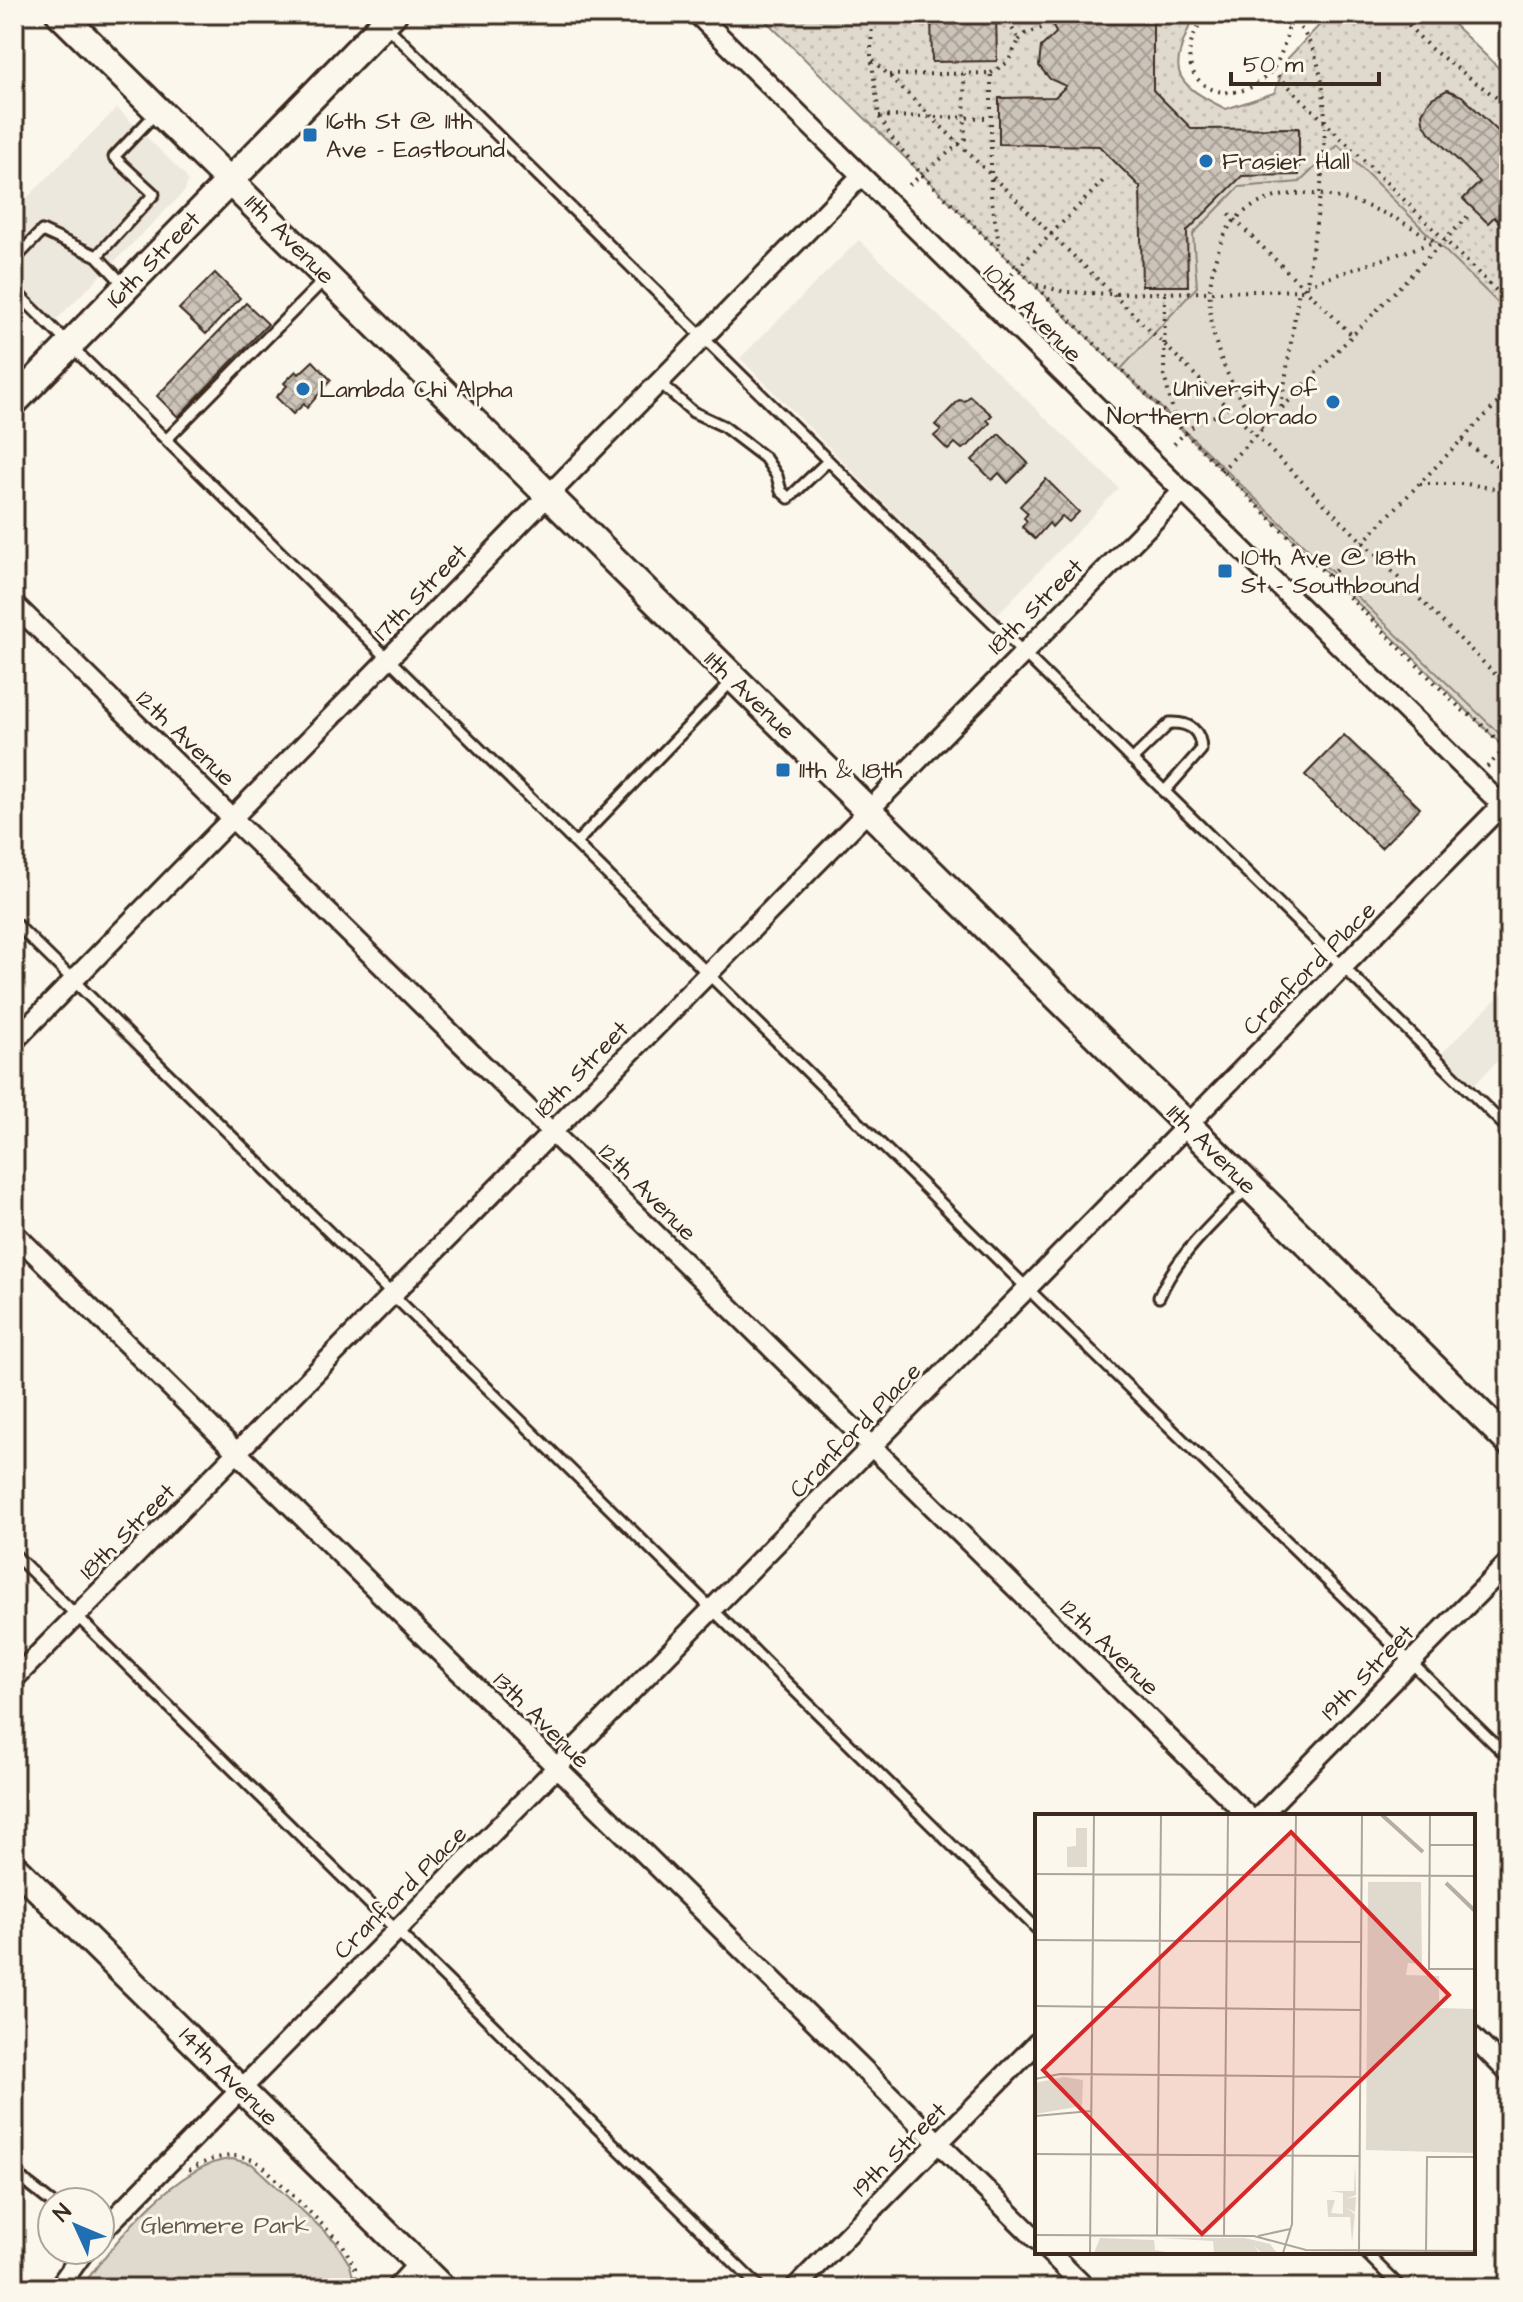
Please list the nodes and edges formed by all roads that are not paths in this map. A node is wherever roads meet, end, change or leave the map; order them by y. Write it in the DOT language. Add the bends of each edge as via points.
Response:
graph roads {
  1 [pos="60,14"];
  2 [pos="697,14"];
  3 [pos="384,17"];
  4 [pos="160,110"];
  5 [pos="861,176"];
  6 [pos="231,180"];
  7 [pos="97,256"];
  8 [pos="14,260"];
  9 [pos="328,277"];
  10 [pos="126,288"];
  11 [pos="14,290"];
  12 [pos="703,337"];
  13 [pos="70,345"];
  14 [pos="659,382"];
  15 [pos="14,402"];
  16 [pos="166,440"];
  17 [pos="828,461"];
  18 [pos="1182,492"];
  19 [pos="547,495"];
  20 [pos="14,604"];
  21 [pos="1023,652"];
  22 [pos="388,659"];
  23 [pos="734,680"];
  24 [pos="1132,760"];
  25 [pos="1164,792"];
  26 [pos="868,809"];
  27 [pos="1506,809"];
  28 [pos="233,818"];
  29 [pos="576,843"];
  30 [pos="14,922"];
  31 [pos="1342,968"];
  32 [pos="708,973"];
  33 [pos="74,980"];
  34 [pos="14,1041"];
  35 [pos="1188,1125"];
  36 [pos="1509,1130"];
  37 [pos="553,1132"];
  38 [pos="1249,1186"];
  39 [pos="14,1233"];
  40 [pos="1027,1288"];
  41 [pos="393,1295"];
  42 [pos="1159,1297"];
  43 [pos="1509,1442"];
  44 [pos="872,1447"];
  45 [pos="238,1453"];
  46 [pos="14,1554"];
  47 [pos="1509,1562"];
  48 [pos="713,1609"];
  49 [pos="76,1616"];
  50 [pos="1411,1662"];
  51 [pos="14,1679"];
  52 [pos="1509,1758"];
  53 [pos="556,1769"];
  54 [pos="1246,1814"];
  55 [pos="1262,1814"];
  56 [pos="14,1866"];
  57 [pos="1035,1927"];
  58 [pos="396,1931"];
  59 [pos="1475,2039"];
  60 [pos="1035,2045"];
  61 [pos="1509,2073"];
  62 [pos="240,2087"];
  63 [pos="938,2143"];
  64 [pos="14,2173"];
  65 [pos="36,2190"];
  66 [pos="116,2216"];
  67 [pos="1035,2238"];
  68 [pos="1051,2254"];
  69 [pos="1367,2254"];
  70 [pos="418,2264"];
  71 [pos="74,2266"];
  72 [pos="58,2288"];
  73 [pos="396,2288"];
  74 [pos="443,2288"];
  75 [pos="760,2288"];
  76 [pos="795,2288"];
  77 [pos="1086,2288"];
  78 [pos="1401,2288"];
  1 -- 4 [label="main road, 11th Avenue"];
  2 -- 5 [label="street, 10th Avenue"];
  3 -- 6 [label="main road, 16th Street"];
  3 -- 12 [label="lane"];
  4 -- 6 [label="main road, 11th Avenue"];
  4 -- 7 [label="lane" via="114,157 154,194"];
  5 -- 12 [label="street, 17th Street"];
  5 -- 18 [label="street, 10th Avenue"];
  6 -- 9 [label="main road, 11th Avenue"];
  6 -- 10 [label="main road, 16th Street"];
  7 -- 8 [label="lane" via="42,231"];
  7 -- 10 [label="lane"];
  9 -- 16 [label="lane"];
  9 -- 19 [label="main road, 11th Avenue"];
  10 -- 13 [label="main road, 16th Street"];
  11 -- 13 [label="lane"];
  12 -- 14 [label="street, 17th Street"];
  12 -- 17 [label="lane"];
  13 -- 15 [label="main road, 16th Street"];
  13 -- 16 [label="lane"];
  14 -- 17 [label="lane" via="693,412 723,426 765,458 789,498"];
  14 -- 19 [label="street, 17th Street"];
  16 -- 22 [label="lane"];
  17 -- 21 [label="lane"];
  18 -- 21 [label="street, 18th Street"];
  18 -- 27 [label="street, 10th Avenue"];
  19 -- 22 [label="street, 17th Street"];
  19 -- 23 [label="main road, 11th Avenue"];
  20 -- 28 [label="street, 12th Avenue"];
  21 -- 24 [label="lane"];
  21 -- 26 [label="street, 18th Street"];
  22 -- 28 [label="street, 17th Street"];
  22 -- 29 [label="lane"];
  23 -- 26 [label="main road, 11th Avenue"];
  23 -- 29 [label="lane"];
  24 -- 25 [label="lane"];
  24 -- 25 [label="lane" via="1170,723 1195,730 1201,750"];
  25 -- 31 [label="lane"];
  26 -- 32 [label="street, 18th Street"];
  26 -- 35 [label="main road, 11th Avenue"];
  27 -- 31 [label="street, Cranford Place"];
  28 -- 33 [label="street, 17th Street"];
  28 -- 37 [label="street, 12th Avenue"];
  29 -- 32 [label="lane"];
  30 -- 33 [label="lane"];
  31 -- 35 [label="street, Cranford Place"];
  31 -- 36 [label="lane"];
  32 -- 37 [label="street, 18th Street"];
  32 -- 40 [label="lane"];
  33 -- 34 [label="street, 17th Street"];
  33 -- 41 [label="lane"];
  35 -- 38 [label="main road, 11th Avenue"];
  35 -- 40 [label="street, Cranford Place"];
  37 -- 41 [label="street, 18th Street"];
  37 -- 44 [label="street, 12th Avenue"];
  38 -- 42 [label="lane" via="1180,1259"];
  38 -- 43 [label="main road, 11th Avenue"];
  39 -- 45 [label="street, 13th Avenue"];
  40 -- 44 [label="street, Cranford Place"];
  40 -- 50 [label="lane"];
  41 -- 45 [label="street, 18th Street"];
  41 -- 48 [label="lane"];
  44 -- 48 [label="street, Cranford Place"];
  44 -- 54 [label="street, 12th Avenue"];
  45 -- 49 [label="street, 18th Street"];
  45 -- 53 [label="street, 13th Avenue"];
  46 -- 49 [label="lane"];
  47 -- 50 [label="street, 19th Street"];
  48 -- 53 [label="street, Cranford Place"];
  48 -- 57 [label="lane"];
  49 -- 51 [label="street, 18th Street"];
  49 -- 58 [label="lane"];
  50 -- 52 [label="lane"];
  50 -- 55 [label="street, 19th Street"];
  53 -- 58 [label="street, Cranford Place"];
  53 -- 63 [label="street, 13th Avenue"];
  56 -- 62 [label="street, 14th Avenue"];
  58 -- 62 [label="street, Cranford Place"];
  58 -- 75 [label="lane"];
  59 -- 61 [label="street"];
  60 -- 63 [label="street, 19th Street"];
  62 -- 66 [label="street, Cranford Place"];
  62 -- 70 [label="street, 14th Avenue"];
  63 -- 67 [label="street, 13th Avenue"];
  63 -- 76 [label="street, 19th Street"];
  64 -- 65 [label="lane"];
  68 -- 77 [label="street"];
  69 -- 78 [label="lane"];
  70 -- 73 [label="street"];
  70 -- 74 [label="street, 14th Avenue"];
  71 -- 72 [label="street"];
}
